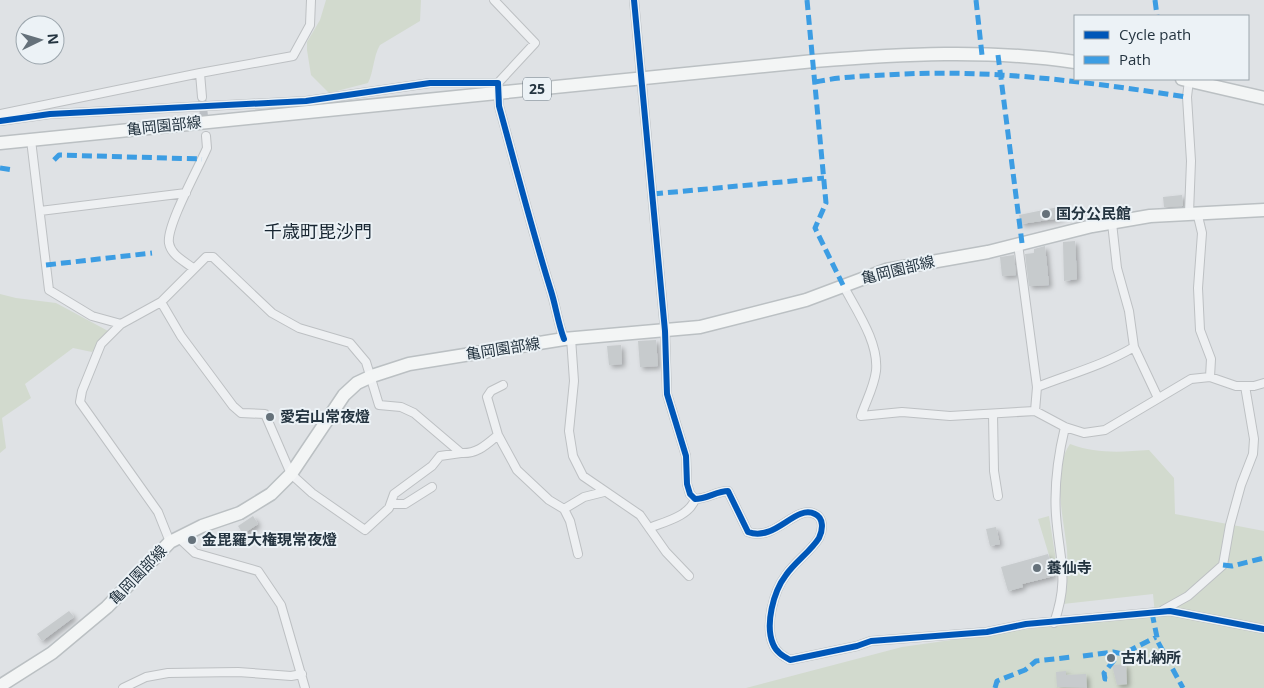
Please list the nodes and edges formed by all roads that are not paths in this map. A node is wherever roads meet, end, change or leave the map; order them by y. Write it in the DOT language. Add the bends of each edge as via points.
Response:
graph roads {
  1 [pos="311,0"];
  2 [pos="494,0"];
  3 [pos="634,0"];
  4 [pos="1074,62"];
  5 [pos="200,73"];
  6 [pos="641,78"];
  7 [pos="1186,80"];
  8 [pos="498,88"];
  9 [pos="202,97"];
  10 [pos="1264,98"];
  11 [pos="0,114"];
  12 [pos="0,120"];
  13 [pos="206,136"];
  14 [pos="31,140"];
  15 [pos="0,143"];
  16 [pos="186,193"];
  17 [pos="1264,210"];
  18 [pos="40,211"];
  19 [pos="1193,212"];
  20 [pos="1112,223"];
  21 [pos="1018,244"];
  22 [pos="193,268"];
  23 [pos="843,285"];
  24 [pos="161,302"];
  25 [pos="121,324"];
  26 [pos="665,331"];
  27 [pos="568,339"];
  28 [pos="1134,347"];
  29 [pos="372,376"];
  30 [pos="1210,377"];
  31 [pos="1264,383"];
  32 [pos="503,385"];
  33 [pos="1245,386"];
  34 [pos="1037,387"];
  35 [pos="1158,398"];
  36 [pos="1035,411"];
  37 [pos="993,414"];
  38 [pos="1065,427"];
  39 [pos="498,435"];
  40 [pos="461,453"];
  41 [pos="291,474"];
  42 [pos="432,486"];
  43 [pos="604,492"];
  44 [pos="998,496"];
  45 [pos="695,499"];
  46 [pos="391,504"];
  47 [pos="564,509"];
  48 [pos="649,528"];
  49 [pos="174,540"];
  50 [pos="578,554"];
  51 [pos="689,576"];
  52 [pos="1159,612"];
  53 [pos="1054,623"];
  54 [pos="1264,629"];
  55 [pos="302,674"];
  56 [pos="0,686"];
  57 [pos="123,688"];
  58 [pos="305,688"];
  1 -- 5 [label="street" via="310,25 293,56"];
  2 -- 8 [label="street" via="535,44"];
  3 -- 6 [label="street"];
  4 -- 6 [label="main road, 亀岡園部線 / 25" via="1011,55 890,55"];
  5 -- 9 [label="street"];
  5 -- 11 [label="street"];
  6 -- 8 [label="main road, 亀岡園部線 / 25"];
  6 -- 26 [label="street"];
  7 -- 10 [label="main road"];
  7 -- 19 [label="street"];
  8 -- 12 [label="street" via="430,83 306,101 50,114"];
  8 -- 14 [label="main road, 亀岡園部線 / 25"];
  8 -- 27 [label="street" via="499,106 556,317"];
  13 -- 16 [label="street" via="207,148"];
  14 -- 15 [label="main road, 亀岡園部線 / 25"];
  14 -- 18 [label="street"];
  16 -- 18 [label="street"];
  16 -- 22 [label="street" via="170,228 169,243 173,253"];
  17 -- 19 [label="main road, 亀岡園部線"];
  18 -- 25 [label="street" via="49,290 92,316"];
  19 -- 20 [label="main road, 亀岡園部線"];
  19 -- 30 [label="street" via="1202,233 1198,288 1200,330 1211,359"];
  20 -- 21 [label="main road, 亀岡園部線"];
  20 -- 28 [label="street" via="1117,268 1129,311"];
  21 -- 23 [label="main road, 亀岡園部線" via="894,268"];
  21 -- 34 [label="street"];
  22 -- 24 [label="street"];
  22 -- 29 [label="street" via="206,256 213,257 272,313 299,328 350,343 366,362"];
  23 -- 26 [label="main road, 亀岡園部線" via="806,300 750,316"];
  23 -- 37 [label="street" via="875,355 874,382 861,416 902,412 950,416"];
  24 -- 25 [label="street"];
  24 -- 41 [label="street" via="181,336 233,406 241,413 265,414"];
  25 -- 49 [label="street" via="101,344 80,402 158,512"];
  26 -- 27 [label="main road, 亀岡園部線"];
  26 -- 45 [label="street" via="667,394 686,456 687,484"];
  27 -- 29 [label="main road, 亀岡園部線" via="409,364"];
  27 -- 43 [label="street" via="574,381 569,431 573,456 583,476"];
  28 -- 34 [label="street" via="1111,360"];
  28 -- 35 [label="street"];
  29 -- 40 [label="street" via="379,405 401,407 414,413"];
  29 -- 41 [label="main road, 亀岡園部線" via="344,395"];
  30 -- 33 [label="street"];
  30 -- 35 [label="street" via="1191,379"];
  31 -- 33 [label="street"];
  32 -- 39 [label="street" via="490,391 487,397"];
  33 -- 52 [label="street" via="1254,454 1241,485 1223,566 1188,596"];
  34 -- 36 [label="street"];
  35 -- 38 [label="street" via="1105,430 1084,433"];
  36 -- 37 [label="street"];
  36 -- 38 [label="street"];
  37 -- 44 [label="street"];
  38 -- 53 [label="street" via="1059,454 1056,501 1064,567"];
  39 -- 40 [label="street" via="480,450"];
  39 -- 47 [label="street" via="516,470"];
  40 -- 46 [label="street" via="440,456 432,466 394,494"];
  41 -- 46 [label="street" via="365,530"];
  41 -- 49 [label="main road, 亀岡園部線" via="271,494 240,513"];
  42 -- 46 [label="street" via="405,504"];
  43 -- 47 [label="street" via="584,497"];
  43 -- 48 [label="street" via="640,515"];
  45 -- 48 [label="street" via="694,505 673,519"];
  45 -- 53 [label="street" via="728,490 748,532 756,534 767,533 802,513 815,514 820,518 818,539 784,577 772,607 772,642 781,655 790,660 871,641"];
  47 -- 50 [label="street"];
  48 -- 51 [label="street"];
  49 -- 55 [label="street" via="195,553 258,572 281,605"];
  49 -- 56 [label="main road, 亀岡園部線" via="107,608 52,653"];
  52 -- 53 [label="street"];
  52 -- 54 [label="street" via="1221,619"];
  55 -- 57 [label="street" via="168,673 146,677"];
  55 -- 58 [label="street"];
}
